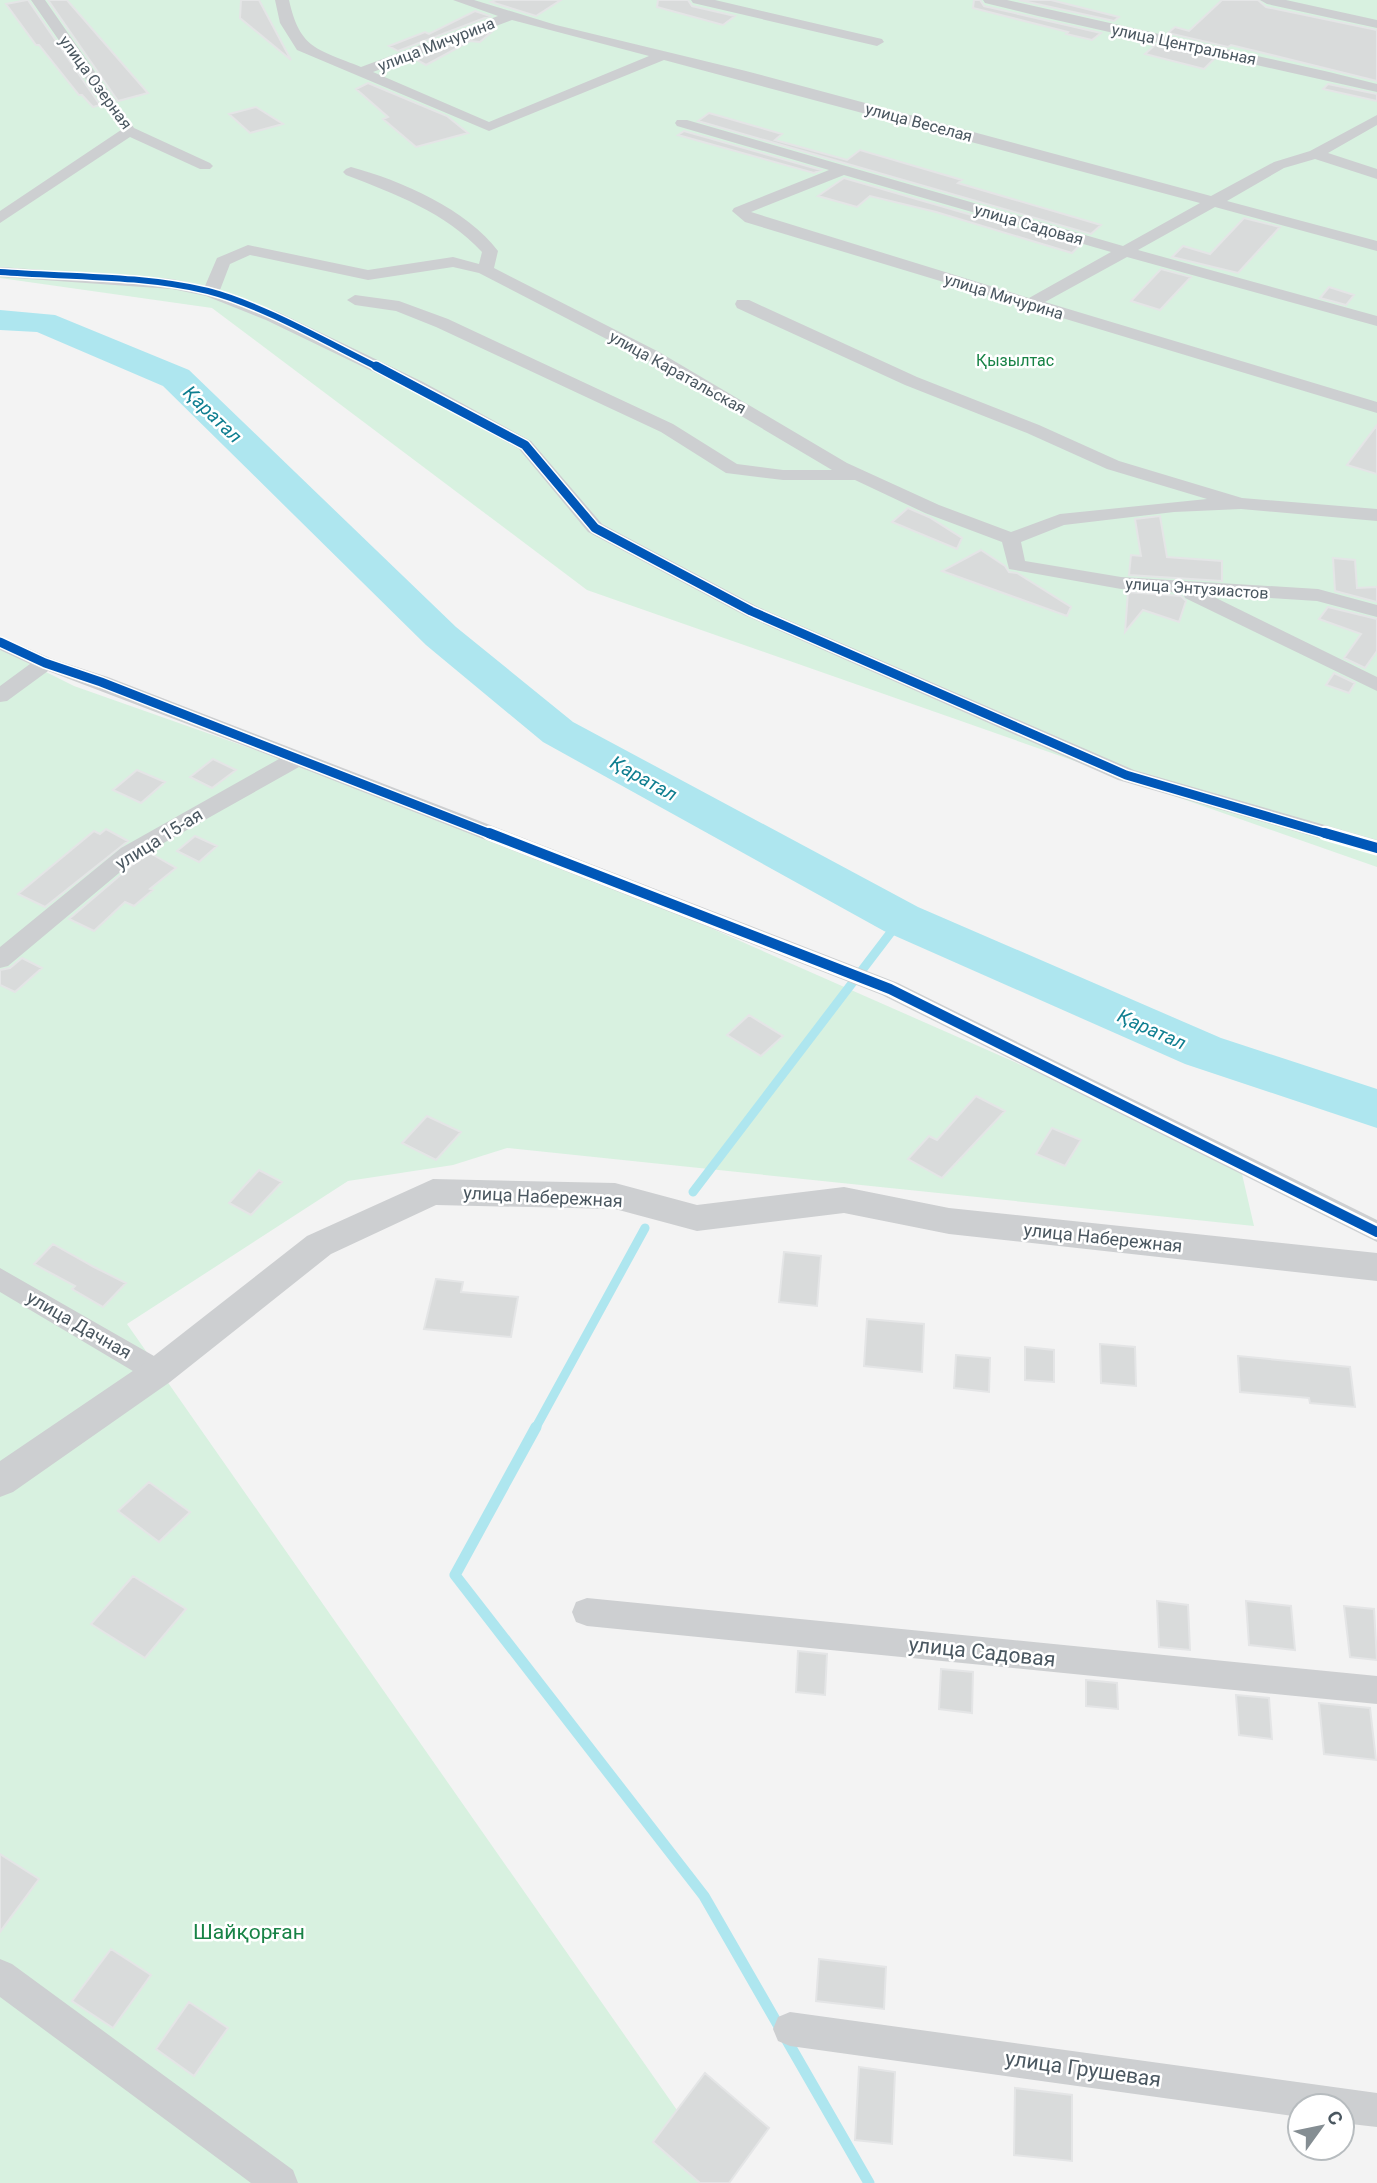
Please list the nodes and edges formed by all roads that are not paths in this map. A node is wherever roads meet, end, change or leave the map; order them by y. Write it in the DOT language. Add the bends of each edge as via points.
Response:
graph roads {
  1 [pos="38,0"];
  2 [pos="282,0"];
  3 [pos="460,0"];
  4 [pos="698,0"];
  5 [pos="990,0"];
  6 [pos="1267,0"];
  7 [pos="510,16"];
  8 [pos="1377,24"];
  9 [pos="877,41"];
  10 [pos="663,55"];
  11 [pos="361,72"];
  12 [pos="1377,88"];
  13 [pos="1377,119"];
  14 [pos="682,122"];
  15 [pos="129,131"];
  16 [pos="1315,154"];
  17 [pos="205,166"];
  18 [pos="844,170"];
  19 [pos="351,172"];
  20 [pos="1377,174"];
  21 [pos="1213,202"];
  22 [pos="0,218"];
  23 [pos="1377,246"];
  24 [pos="1124,251"];
  25 [pos="485,270"];
  26 [pos="0,272"];
  27 [pos="211,292"];
  28 [pos="355,300"];
  29 [pos="743,304"];
  30 [pos="1030,304"];
  31 [pos="1377,321"];
  32 [pos="1377,408"];
  33 [pos="860,475"];
  34 [pos="1241,503"];
  35 [pos="1377,515"];
  36 [pos="1011,539"];
  37 [pos="1182,589"];
  38 [pos="1377,611"];
  39 [pos="0,642"];
  40 [pos="45,663"];
  41 [pos="1377,685"];
  42 [pos="0,696"];
  43 [pos="296,759"];
  44 [pos="1377,848"];
  45 [pos="0,960"];
  46 [pos="1377,1232"];
  47 [pos="1377,1267"];
  48 [pos="0,1279"];
  49 [pos="158,1371"];
  50 [pos="0,1481"];
  51 [pos="587,1612"];
  52 [pos="1377,1690"];
  53 [pos="0,1976"];
  54 [pos="790,2029"];
  55 [pos="1377,2110"];
  56 [pos="280,2183"];
  1 -- 15 [label="street, улица Озерная"];
  2 -- 11 [label="street, улица Мичурина" via="287,23 302,47"];
  3 -- 7 [label="street, улица Веселая"];
  4 -- 9 [label="street"];
  5 -- 12 [label="street, улица Центральная"];
  6 -- 8 [label="street"];
  7 -- 10 [label="street, улица Веселая"];
  7 -- 11 [label="street, улица Мичурина"];
  10 -- 11 [label="street, улица Мичурина" via="489,127"];
  10 -- 21 [label="street, улица Веселая"];
  13 -- 16 [label="street"];
  14 -- 18 [label="street, улица Садовая"];
  15 -- 17 [label="street, улица Озерная"];
  15 -- 22 [label="street"];
  16 -- 20 [label="street"];
  16 -- 21 [label="street" via="1279,165"];
  18 -- 24 [label="street, улица Садовая"];
  18 -- 30 [label="street, улица Мичурина" via="740,211 751,219"];
  19 -- 25 [label="street" via="416,198 474,232 490,251"];
  21 -- 23 [label="street, улица Веселая"];
  21 -- 24 [label="street"];
  24 -- 30 [label="street"];
  24 -- 31 [label="street, улица Садовая"];
  25 -- 27 [label="street, улица Каратальская" via="453,262 368,275 247,250 223,261"];
  25 -- 33 [label="street, улица Каратальская" via="653,356"];
  26 -- 27 [label="street" via="172,284"];
  27 -- 44 [label="street" via="417,386 525,445 595,527 751,611 1126,775"];
  28 -- 33 [label="street" via="399,306 442,323 667,428 732,469 783,475"];
  29 -- 34 [label="street" via="911,381 1113,465"];
  30 -- 32 [label="street, улица Мичурина"];
  33 -- 36 [label="street, улица Каратальская"];
  34 -- 35 [label="street"];
  34 -- 36 [label="street" via="1060,520"];
  36 -- 37 [label="street, улица Энтузиастов" via="1016,565"];
  37 -- 38 [label="street, улица Энтузиастов" via="1318,595"];
  37 -- 41 [label="street"];
  39 -- 40 [label="street"];
  40 -- 42 [label="street"];
  40 -- 43 [label="street"];
  43 -- 45 [label="street, улица 15-ая" via="129,853"];
  43 -- 46 [label="street" via="890,989"];
  47 -- 49 [label="street, улица Набережная" via="949,1221 844,1200 697,1217 615,1196 433,1192 319,1245"];
  48 -- 49 [label="street, улица Дачная"];
  49 -- 50 [label="street, улица Набережная"];
  51 -- 52 [label="street, улица Садовая"];
  53 -- 56 [label="street"];
  54 -- 55 [label="street, улица Грушевая"];
}
